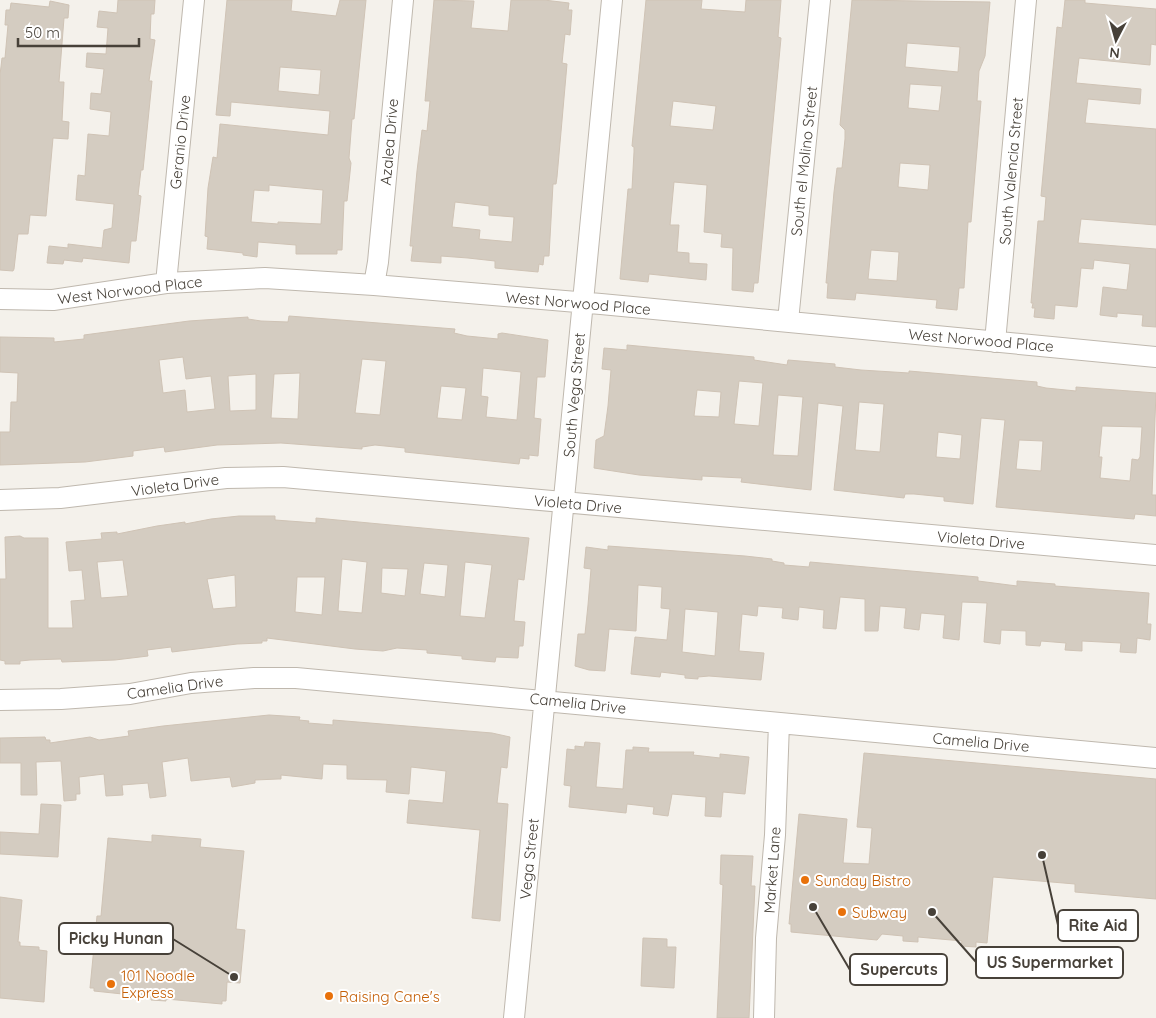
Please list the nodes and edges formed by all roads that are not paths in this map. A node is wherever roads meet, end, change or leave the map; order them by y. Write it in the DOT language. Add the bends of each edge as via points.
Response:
graph roads {
  1 [pos="194,0"];
  2 [pos="403,0"];
  3 [pos="612,0"];
  4 [pos="820,0"];
  5 [pos="1026,0"];
  6 [pos="166,283"];
  7 [pos="374,284"];
  8 [pos="0,299"];
  9 [pos="583,303"];
  10 [pos="788,321"];
  11 [pos="995,342"];
  12 [pos="1156,357"];
  13 [pos="0,500"];
  14 [pos="564,503"];
  15 [pos="1156,555"];
  16 [pos="0,700"];
  17 [pos="545,700"];
  18 [pos="779,723"];
  19 [pos="1156,758"];
  20 [pos="514,1018"];
  21 [pos="764,1018"];
  1 -- 6 [label="street, Geranio Drive"];
  2 -- 7 [label="street, Azalea Drive"];
  3 -- 9 [label="street, South Vega Street"];
  4 -- 10 [label="street, South el Molino Street"];
  5 -- 11 [label="street, South Valencia Street"];
  6 -- 7 [label="street, West Norwood Place" via="265,278"];
  6 -- 8 [label="street, West Norwood Place" via="53,300"];
  7 -- 9 [label="street, West Norwood Place"];
  9 -- 10 [label="street, West Norwood Place"];
  9 -- 14 [label="street, South Vega Street"];
  10 -- 11 [label="street, West Norwood Place"];
  11 -- 12 [label="street, West Norwood Place"];
  13 -- 14 [label="street, Violeta Drive" via="60,498 226,478 283,477"];
  14 -- 15 [label="street, Violeta Drive"];
  14 -- 17 [label="street, South Vega Street"];
  16 -- 17 [label="street, Camelia Drive" via="130,694 191,684 296,678"];
  17 -- 18 [label="street, Camelia Drive"];
  17 -- 20 [label="street, Vega Street"];
  18 -- 19 [label="street, Camelia Drive"];
  18 -- 21 [label="street, Market Lane"];
}
